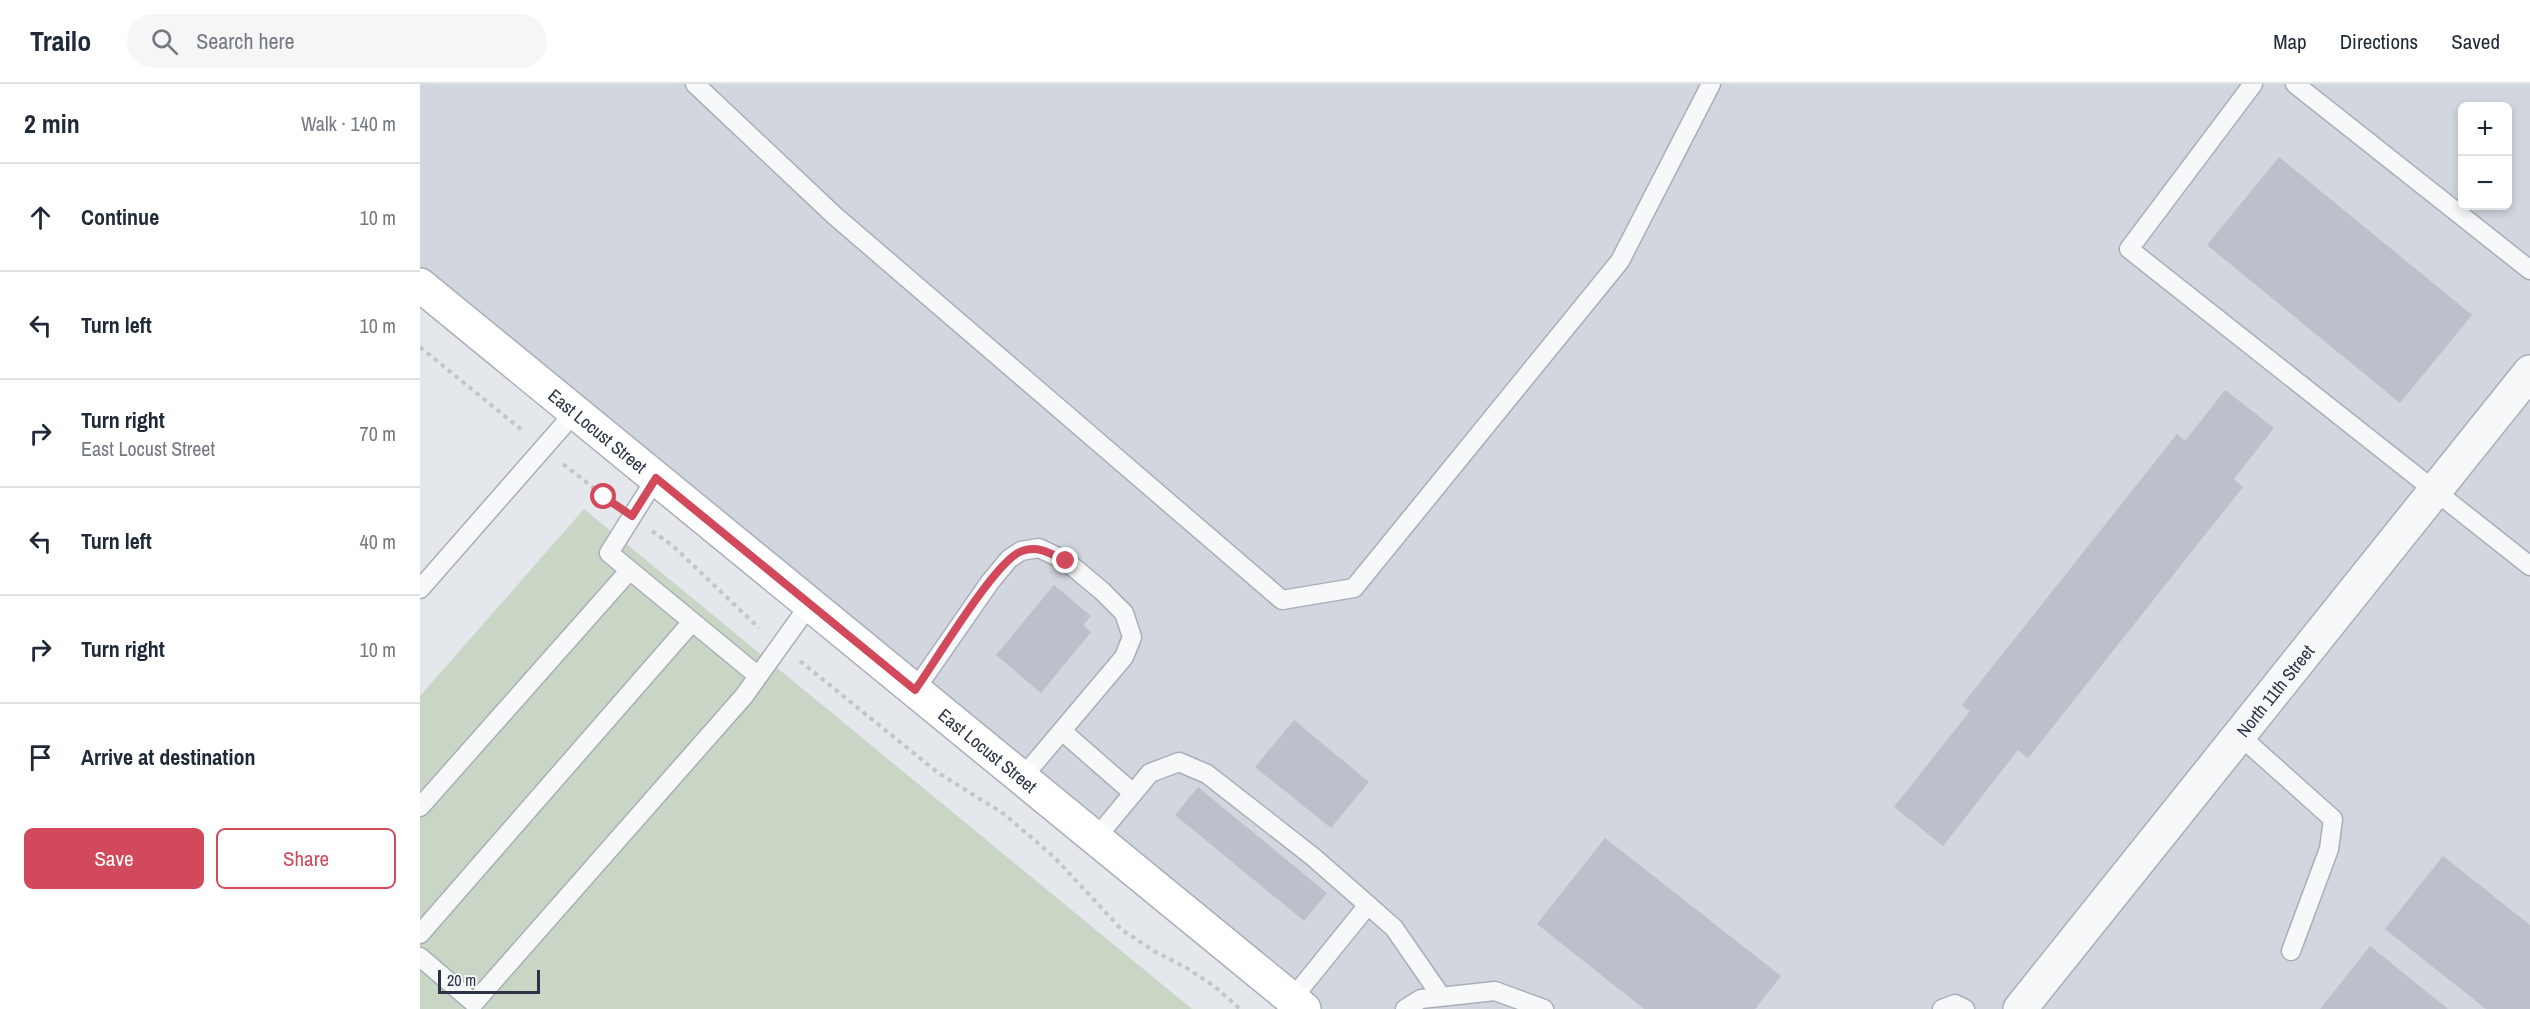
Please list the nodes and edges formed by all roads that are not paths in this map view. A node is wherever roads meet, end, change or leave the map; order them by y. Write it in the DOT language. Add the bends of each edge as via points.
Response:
graph roads {
  1 [pos="695,84"];
  2 [pos="1711,84"];
  3 [pos="2253,84"];
  4 [pos="2295,84"];
  5 [pos="2530,270"];
  6 [pos="420,285"];
  7 [pos="2530,372"];
  8 [pos="575,412"];
  9 [pos="656,478"];
  10 [pos="2435,490"];
  11 [pos="2530,566"];
  12 [pos="629,571"];
  13 [pos="420,589"];
  14 [pos="810,604"];
  15 [pos="692,622"];
  16 [pos="757,675"];
  17 [pos="915,690"];
  18 [pos="1062,731"];
  19 [pos="2239,735"];
  20 [pos="1022,778"];
  21 [pos="1133,793"];
  22 [pos="420,807"];
  23 [pos="1096,838"];
  24 [pos="1368,905"];
  25 [pos="420,934"];
  26 [pos="2291,951"];
  27 [pos="420,957"];
  28 [pos="1441,996"];
  29 [pos="1298,1004"];
  30 [pos="1405,1009"];
  31 [pos="1544,1009"];
  32 [pos="1942,1009"];
  33 [pos="1965,1009"];
  34 [pos="2020,1009"];
  1 -- 2 [label="lane" via="835,216 1282,600 1354,588 1620,261"];
  3 -- 10 [label="lane" via="2129,249"];
  4 -- 5 [label="lane"];
  6 -- 8 [label="main road, East Locust Street"];
  7 -- 10 [label="street, North 11th Street"];
  8 -- 9 [label="main road, East Locust Street"];
  8 -- 13 [label="lane"];
  9 -- 12 [label="lane" via="609,553"];
  9 -- 14 [label="main road, East Locust Street"];
  10 -- 11 [label="lane"];
  10 -- 19 [label="street, North 11th Street"];
  12 -- 15 [label="lane"];
  12 -- 22 [label="lane"];
  14 -- 16 [label="lane"];
  14 -- 17 [label="main road, East Locust Street"];
  15 -- 16 [label="lane"];
  15 -- 25 [label="lane"];
  16 -- 27 [label="lane" via="744,696 474,1003"];
  17 -- 18 [label="lane" via="1009,559 1021,551 1039,548 1066,561 1102,591 1124,614 1132,637 1124,657"];
  17 -- 20 [label="main road, East Locust Street"];
  18 -- 20 [label="lane"];
  18 -- 21 [label="lane"];
  19 -- 26 [label="lane" via="2333,819 2329,849"];
  19 -- 34 [label="street, North 11th Street"];
  20 -- 23 [label="main road, East Locust Street"];
  21 -- 23 [label="lane"];
  21 -- 24 [label="lane" via="1150,773 1179,762 1207,774"];
  23 -- 29 [label="main road, East Locust Street"];
  24 -- 28 [label="lane" via="1394,928"];
  24 -- 29 [label="lane"];
  28 -- 30 [label="lane" via="1422,999"];
  28 -- 31 [label="lane" via="1495,991"];
  32 -- 33 [label="lane" via="1954,1004"];
}
